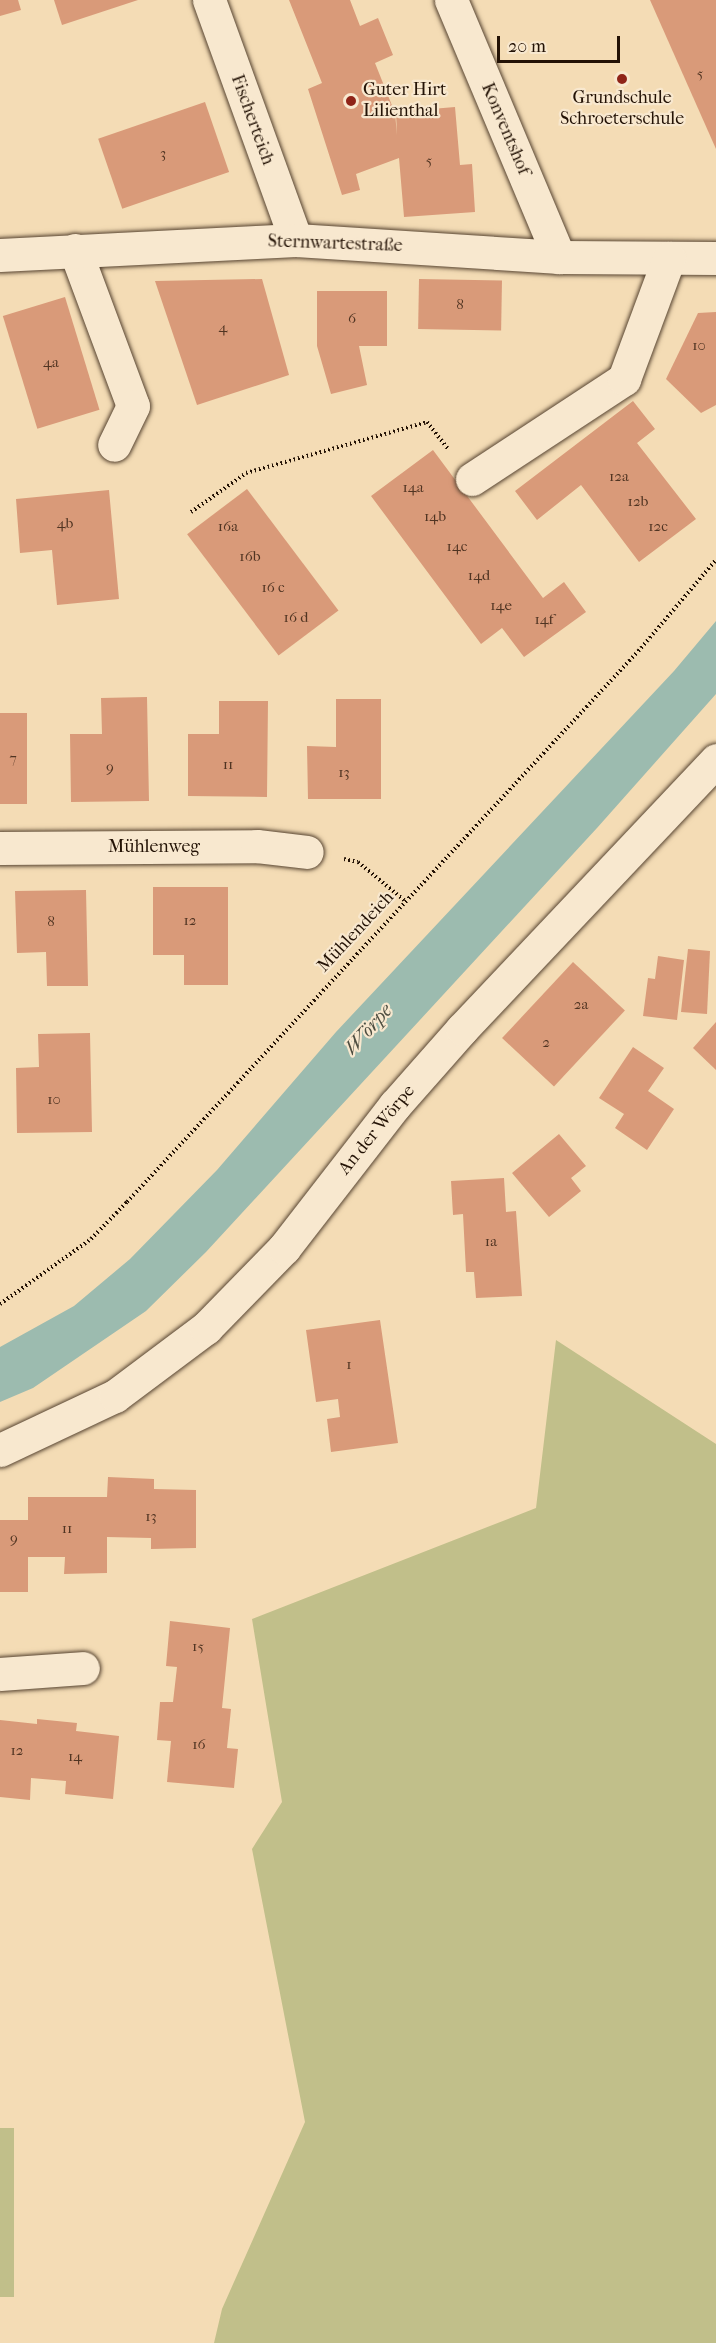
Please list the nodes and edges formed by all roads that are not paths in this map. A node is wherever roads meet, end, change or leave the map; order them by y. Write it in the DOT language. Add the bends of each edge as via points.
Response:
graph roads {
  1 [pos="209,0"];
  2 [pos="451,0"];
  3 [pos="296,240"];
  4 [pos="75,250"];
  5 [pos="0,255"];
  6 [pos="559,257"];
  7 [pos="669,258"];
  8 [pos="716,258"];
  9 [pos="114,445"];
  10 [pos="471,479"];
  11 [pos="716,760"];
  12 [pos="0,848"];
  13 [pos="308,852"];
  14 [pos="0,1450"];
  15 [pos="83,1668"];
  16 [pos="0,1674"];
  1 -- 3 [label="street, Fischerteich"];
  2 -- 6 [label="street, Konventshof"];
  3 -- 4 [label="street, Sternwartestraße"];
  3 -- 6 [label="street, Sternwartestraße"];
  4 -- 5 [label="street, Sternwartestraße"];
  4 -- 9 [label="street" via="133,406"];
  6 -- 7 [label="street, Sternwartestraße"];
  7 -- 8 [label="street, Sternwartestraße"];
  7 -- 10 [label="street" via="624,379"];
  11 -- 14 [label="street, An der Wörpe" via="462,1029 395,1105 284,1248 206,1328 115,1396"];
  12 -- 13 [label="street, Mühlenweg" via="257,846"];
  15 -- 16 [label="street"];
}
